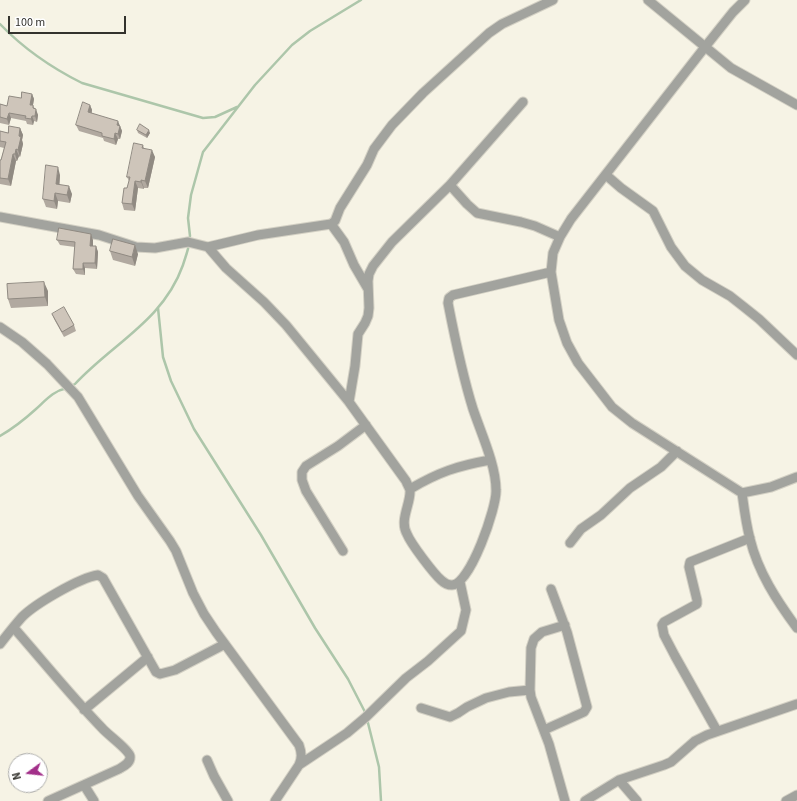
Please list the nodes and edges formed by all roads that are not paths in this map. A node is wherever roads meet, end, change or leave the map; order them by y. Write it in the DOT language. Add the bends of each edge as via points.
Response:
graph roads {
  1 [pos="553,0"];
  2 [pos="648,0"];
  3 [pos="745,0"];
  4 [pos="705,47"];
  5 [pos="523,102"];
  6 [pos="797,106"];
  7 [pos="606,175"];
  8 [pos="450,185"];
  9 [pos="0,217"];
  10 [pos="331,224"];
  11 [pos="560,237"];
  12 [pos="208,248"];
  13 [pos="551,272"];
  14 [pos="368,291"];
  15 [pos="0,327"];
  16 [pos="797,355"];
  17 [pos="349,402"];
  18 [pos="366,425"];
  19 [pos="677,451"];
  20 [pos="490,460"];
  21 [pos="797,477"];
  22 [pos="410,489"];
  23 [pos="742,493"];
  24 [pos="750,538"];
  25 [pos="570,543"];
  26 [pos="343,551"];
  27 [pos="460,582"];
  28 [pos="551,589"];
  29 [pos="564,625"];
  30 [pos="14,628"];
  31 [pos="797,628"];
  32 [pos="0,644"];
  33 [pos="225,644"];
  34 [pos="148,657"];
  35 [pos="530,690"];
  36 [pos="797,704"];
  37 [pos="421,708"];
  38 [pos="84,710"];
  39 [pos="544,730"];
  40 [pos="717,731"];
  41 [pos="207,760"];
  42 [pos="299,765"];
  43 [pos="619,780"];
  44 [pos="84,785"];
  45 [pos="797,795"];
  46 [pos="48,801"];
  47 [pos="94,801"];
  48 [pos="228,801"];
  49 [pos="275,801"];
  50 [pos="564,801"];
  51 [pos="586,801"];
  52 [pos="637,801"];
  53 [pos="786,801"];
  1 -- 10 [label="street" via="502,24 489,33 406,110 374,149"];
  2 -- 4 [label="street"];
  3 -- 4 [label="street"];
  4 -- 6 [label="street" via="731,68"];
  4 -- 7 [label="street"];
  5 -- 8 [label="street"];
  7 -- 11 [label="street"];
  7 -- 16 [label="street" via="653,211 671,247 685,266 744,307"];
  8 -- 11 [label="street" via="477,213 535,226"];
  8 -- 14 [label="street" via="392,242 373,266 369,274"];
  9 -- 12 [label="street" via="99,235 136,247 155,248 188,242"];
  10 -- 12 [label="street" via="258,235"];
  10 -- 14 [label="street" via="344,242"];
  11 -- 13 [label="street" via="553,253"];
  12 -- 17 [label="street" via="286,325"];
  13 -- 19 [label="street" via="559,320 578,363 612,407"];
  13 -- 20 [label="street" via="449,298 460,365"];
  14 -- 17 [label="street" via="368,316 358,334"];
  15 -- 33 [label="street" via="47,364 78,398 138,496 170,541 200,607"];
  17 -- 18 [label="street"];
  18 -- 22 [label="street"];
  18 -- 26 [label="street" via="306,466 302,472 306,491"];
  19 -- 23 [label="street"];
  19 -- 25 [label="street" via="661,467 630,488 601,515 581,529"];
  20 -- 22 [label="street" via="443,472"];
  20 -- 27 [label="street" via="496,491 493,510 488,529"];
  21 -- 23 [label="street" via="771,487"];
  22 -- 27 [label="street" via="406,533 440,580 450,585"];
  23 -- 24 [label="street"];
  24 -- 31 [label="street" via="761,571"];
  24 -- 40 [label="street" via="690,562 697,604 662,624 675,656"];
  27 -- 42 [label="street" via="466,610 461,632 406,678 357,725"];
  28 -- 29 [label="street"];
  29 -- 35 [label="street" via="542,632 534,639"];
  29 -- 39 [label="street" via="587,707 584,712"];
  30 -- 32 [label="street"];
  30 -- 34 [label="street" via="42,602 98,575 103,578"];
  30 -- 38 [label="street"];
  33 -- 34 [label="street" via="163,674 156,672"];
  33 -- 42 [label="street" via="299,745 302,759"];
  34 -- 38 [label="street"];
  35 -- 37 [label="street" via="486,698 450,717"];
  35 -- 39 [label="street"];
  36 -- 40 [label="street"];
  38 -- 44 [label="street" via="128,751 130,760 119,769"];
  39 -- 50 [label="street"];
  40 -- 43 [label="street" via="695,741 671,762"];
  41 -- 48 [label="street"];
  42 -- 49 [label="street"];
  43 -- 51 [label="street"];
  43 -- 52 [label="street"];
  44 -- 46 [label="street"];
  44 -- 47 [label="street"];
  45 -- 53 [label="street"];
}
